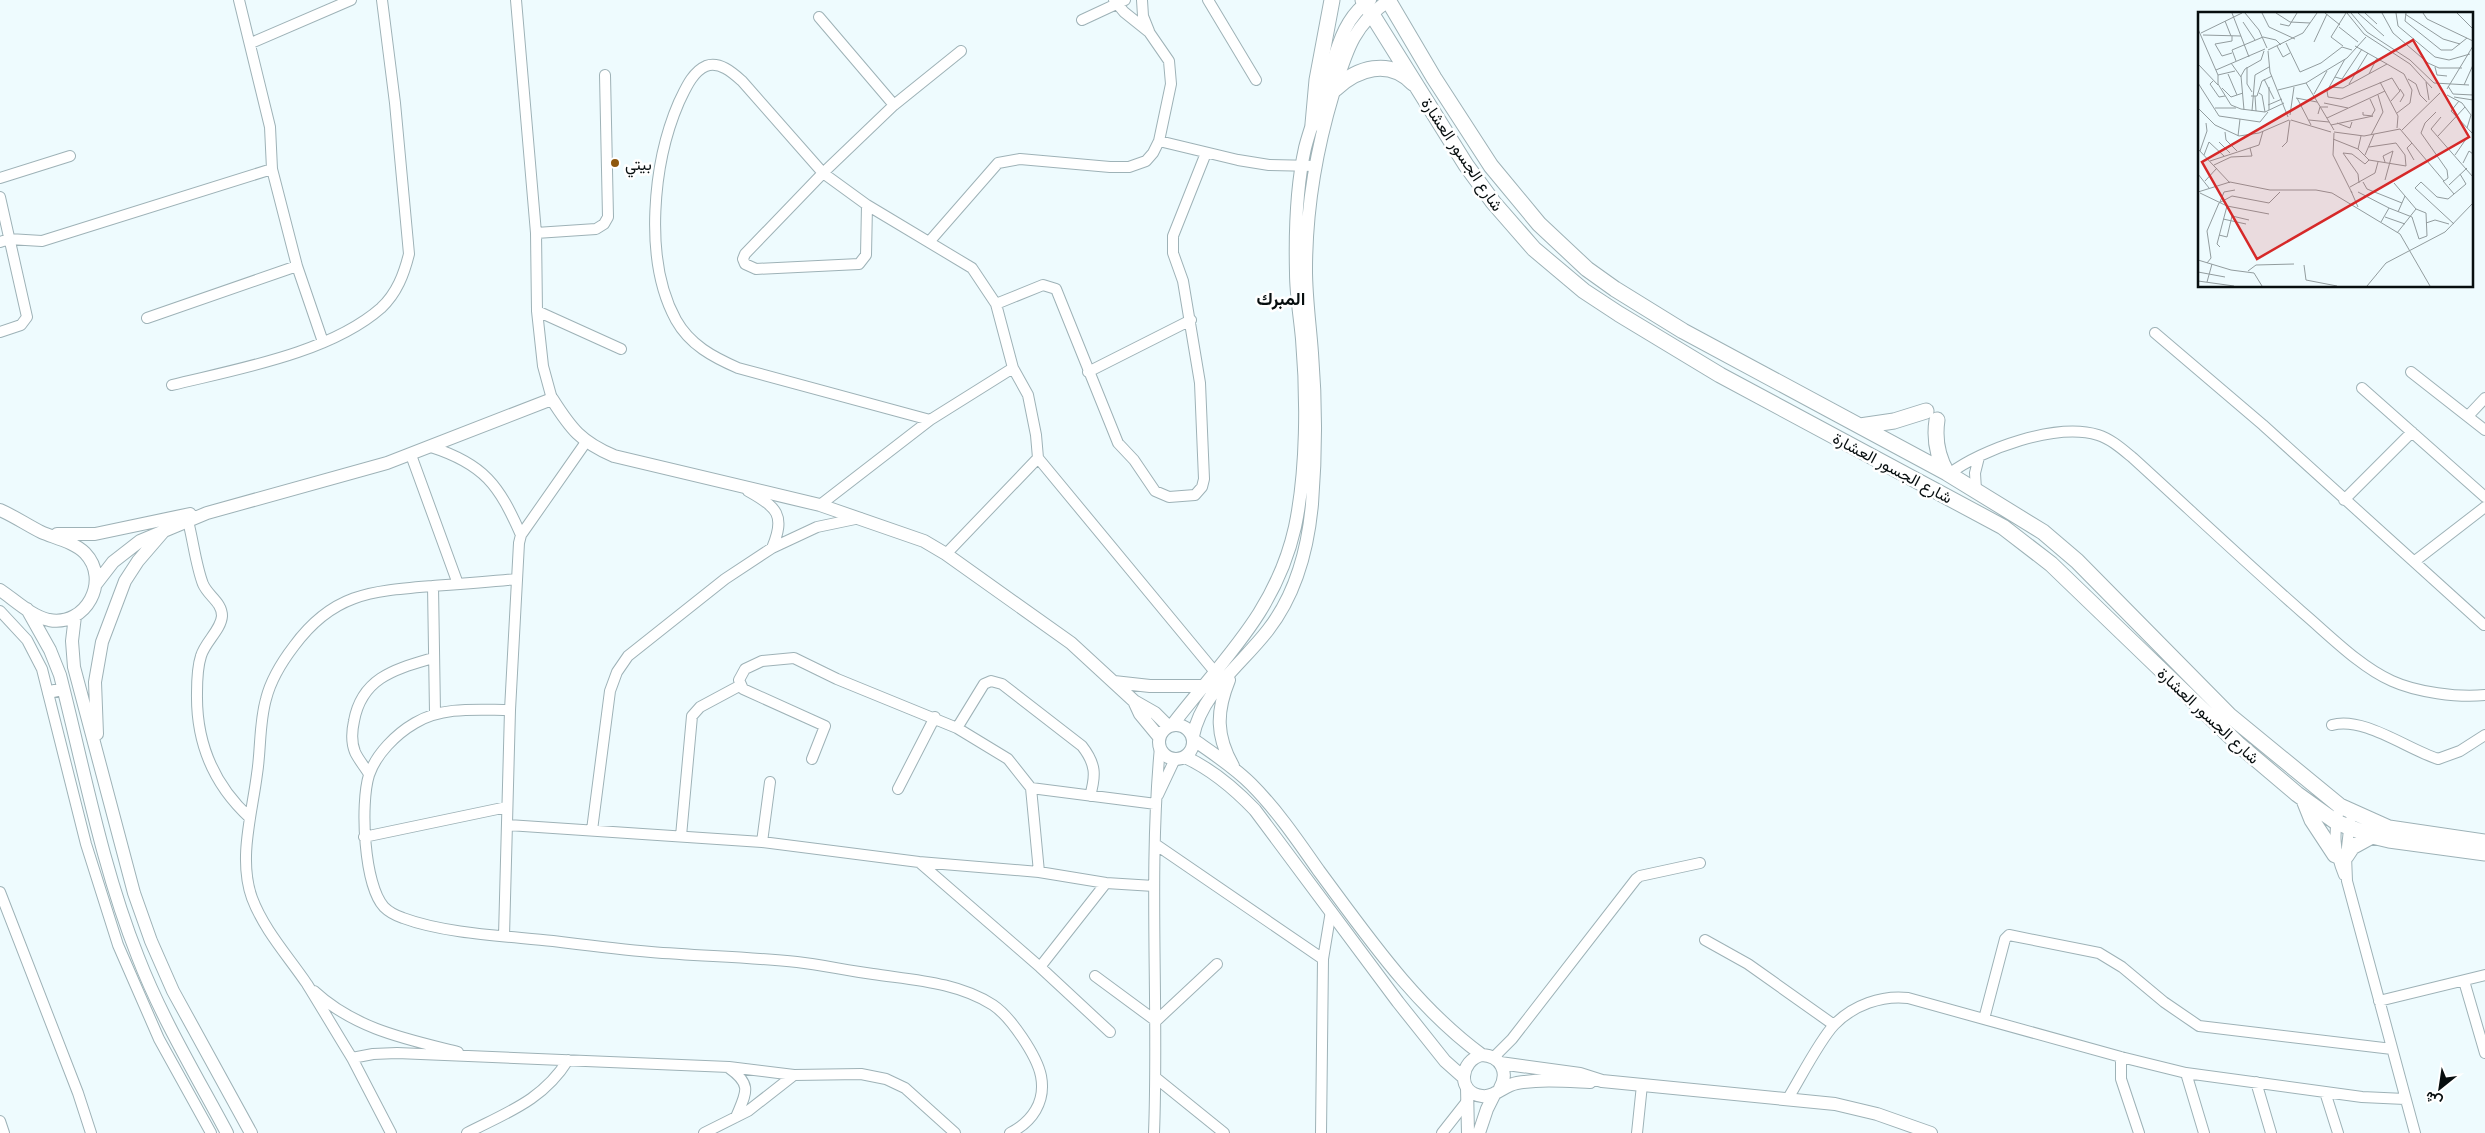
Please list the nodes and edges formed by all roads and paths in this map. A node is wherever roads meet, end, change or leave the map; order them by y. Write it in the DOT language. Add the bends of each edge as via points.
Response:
graph roads {
  1 [pos="239,0"];
  2 [pos="351,0"];
  3 [pos="382,0"];
  4 [pos="516,0"];
  5 [pos="1142,0"];
  6 [pos="1208,0"];
  7 [pos="1332,0"];
  8 [pos="1388,0"];
  9 [pos="1118,1"];
  10 [pos="1367,4"];
  11 [pos="819,17"];
  12 [pos="1082,20"];
  13 [pos="1149,32"];
  14 [pos="251,43"];
  15 [pos="961,51"];
  16 [pos="605,74"];
  17 [pos="1256,80"];
  18 [pos="1335,89"];
  19 [pos="1421,92"];
  20 [pos="894,105"];
  21 [pos="1313,124"];
  22 [pos="1159,142"];
  23 [pos="1206,153"];
  24 [pos="70,156"];
  25 [pos="1308,165"];
  26 [pos="272,169"];
  27 [pos="823,173"];
  28 [pos="0,178"];
  29 [pos="0,197"];
  30 [pos="867,205"];
  31 [pos="536,233"];
  32 [pos="5,241"];
  33 [pos="929,242"];
  34 [pos="298,266"];
  35 [pos="996,304"];
  36 [pos="537,311"];
  37 [pos="147,318"];
  38 [pos="1191,320"];
  39 [pos="0,332"];
  40 [pos="2155,333"];
  41 [pos="323,342"];
  42 [pos="621,350"];
  43 [pos="1013,368"];
  44 [pos="1088,372"];
  45 [pos="2411,372"];
  46 [pos="172,385"];
  47 [pos="2362,388"];
  48 [pos="552,398"];
  49 [pos="2485,398"];
  50 [pos="2469,415"];
  51 [pos="930,420"];
  52 [pos="1860,426"];
  53 [pos="2485,430"];
  54 [pos="2412,432"];
  55 [pos="586,442"];
  56 [pos="1896,446"];
  57 [pos="431,447"];
  58 [pos="1911,454"];
  59 [pos="411,455"];
  60 [pos="1979,457"];
  61 [pos="1038,458"];
  62 [pos="1882,461"];
  63 [pos="1899,470"];
  64 [pos="1948,474"];
  65 [pos="736,484"];
  66 [pos="1976,490"];
  67 [pos="2485,497"];
  68 [pos="2344,500"];
  69 [pos="820,505"];
  70 [pos="2485,507"];
  71 [pos="1,509"];
  72 [pos="207,512"];
  73 [pos="862,518"];
  74 [pos="188,521"];
  75 [pos="166,530"];
  76 [pos="41,532"];
  77 [pos="521,535"];
  78 [pos="772,548"];
  79 [pos="946,554"];
  80 [pos="2415,562"];
  81 [pos="516,579"];
  82 [pos="96,584"];
  83 [pos="458,584"];
  84 [pos="433,586"];
  85 [pos="0,590"];
  86 [pos="28,609"];
  87 [pos="0,611"];
  88 [pos="75,616"];
  89 [pos="2485,625"];
  90 [pos="433,658"];
  91 [pos="1215,672"];
  92 [pos="1232,672"];
  93 [pos="1113,682"];
  94 [pos="741,685"];
  95 [pos="1204,686"];
  96 [pos="63,689"];
  97 [pos="49,692"];
  98 [pos="2485,695"];
  99 [pos="1134,700"];
  100 [pos="510,710"];
  101 [pos="435,713"];
  102 [pos="935,718"];
  103 [pos="1170,725"];
  104 [pos="2332,725"];
  105 [pos="957,728"];
  106 [pos="2485,735"];
  107 [pos="1193,738"];
  108 [pos="1160,742"];
  109 [pos="1180,758"];
  110 [pos="98,759"];
  111 [pos="812,759"];
  112 [pos="1236,770"];
  113 [pos="369,774"];
  114 [pos="770,782"];
  115 [pos="1031,788"];
  116 [pos="898,789"];
  117 [pos="1090,796"];
  118 [pos="2304,800"];
  119 [pos="1156,801"];
  120 [pos="507,807"];
  121 [pos="2344,817"];
  122 [pos="250,818"];
  123 [pos="508,825"];
  124 [pos="592,830"];
  125 [pos="681,836"];
  126 [pos="2372,836"];
  127 [pos="364,837"];
  128 [pos="762,842"];
  129 [pos="2485,842"];
  130 [pos="1155,844"];
  131 [pos="2485,854"];
  132 [pos="2340,856"];
  133 [pos="918,862"];
  134 [pos="1700,863"];
  135 [pos="1038,872"];
  136 [pos="1106,882"];
  137 [pos="1154,886"];
  138 [pos="0,892"];
  139 [pos="1331,911"];
  140 [pos="504,936"];
  141 [pos="1705,940"];
  142 [pos="1323,958"];
  143 [pos="1217,964"];
  144 [pos="1040,967"];
  145 [pos="2485,975"];
  146 [pos="1095,976"];
  147 [pos="2464,981"];
  148 [pos="306,984"];
  149 [pos="2379,1001"];
  150 [pos="1984,1019"];
  151 [pos="1156,1022"];
  152 [pos="1834,1024"];
  153 [pos="1110,1032"];
  154 [pos="2392,1049"];
  155 [pos="2485,1052"];
  156 [pos="476,1056"];
  157 [pos="2121,1057"];
  158 [pos="352,1058"];
  159 [pos="1492,1058"];
  160 [pos="568,1060"];
  161 [pos="729,1067"];
  162 [pos="2186,1073"];
  163 [pos="794,1075"];
  164 [pos="1156,1078"];
  165 [pos="1602,1081"];
  166 [pos="2256,1082"];
  167 [pos="1642,1085"];
  168 [pos="1466,1089"];
  169 [pos="1498,1091"];
  170 [pos="2325,1092"];
  171 [pos="2405,1099"];
  172 [pos="1787,1100"];
  173 [pos="736,1117"];
  174 [pos="0,1121"];
  175 [pos="4,1133"];
  176 [pos="91,1133"];
  177 [pos="211,1133"];
  178 [pos="228,1133"];
  179 [pos="251,1133"];
  180 [pos="391,1133"];
  181 [pos="467,1133"];
  182 [pos="704,1133"];
  183 [pos="955,1133"];
  184 [pos="1010,1133"];
  185 [pos="1154,1133"];
  186 [pos="1224,1133"];
  187 [pos="1321,1133"];
  188 [pos="1442,1133"];
  189 [pos="1468,1133"];
  190 [pos="1480,1133"];
  191 [pos="1637,1133"];
  192 [pos="1931,1133"];
  193 [pos="2139,1133"];
  194 [pos="2204,1133"];
  195 [pos="2271,1133"];
  196 [pos="2338,1133"];
  197 [pos="2414,1133"];
  1 -- 14 [label="street"];
  2 -- 14 [label="street"];
  3 -- 41 [label="street" via="409,254 397,289 382,307"];
  4 -- 31 [label="street"];
  5 -- 13 [label="street"];
  6 -- 17 [label="street"];
  7 -- 21 [label="main road" via="1317,80"];
  8 -- 10 [label="street"];
  8 -- 52 [label="main road, شارع الجسور العشارة" via="1491,166 1561,246 1644,308 1726,356"];
  9 -- 12 [label="street"];
  9 -- 13 [label="street"];
  10 -- 18 [label="street"];
  10 -- 19 [label="main road, شارع الجسور العشارة"];
  10 -- 21 [label="street" via="1353,14 1342,38"];
  11 -- 20 [label="street"];
  13 -- 22 [label="street" via="1169,61 1171,71"];
  14 -- 26 [label="street" via="270,127"];
  15 -- 20 [label="street"];
  16 -- 31 [label="street" via="608,217 596,229"];
  18 -- 19 [label="main road" via="1355,73 1380,68 1406,77"];
  18 -- 25 [label="street"];
  19 -- 62 [label="main road, شارع الجسور العشارة" via="1492,202 1534,250 1555,268 1619,314 1685,355"];
  20 -- 27 [label="street"];
  21 -- 25 [label="street"];
  22 -- 23 [label="street"];
  22 -- 33 [label="street" via="1146,161 1129,167 1020,159 998,163"];
  23 -- 25 [label="street" via="1269,164"];
  23 -- 38 [label="street" via="1173,236 1173,254 1183,281"];
  24 -- 28 [label="street"];
  25 -- 91 [label="street" via="1298,204 1296,270 1303,360 1300,494 1294,529 1262,612"];
  25 -- 92 [label="street" via="1306,268 1314,382 1314,476 1306,549 1288,598 1269,629"];
  26 -- 32 [label="street" via="42,241"];
  26 -- 34 [label="street"];
  27 -- 30 [label="street"];
  27 -- 30 [label="street" via="745,254 745,264 756,269 859,264 866,255"];
  27 -- 51 [label="street" via="730,70 715,64 705,66 696,74 684,91 666,137 655,202 660,264 676,319 698,346 738,368"];
  29 -- 32 [label="street"];
  30 -- 33 [label="street"];
  31 -- 36 [label="street"];
  32 -- 39 [label="street" via="27,317 21,325"];
  33 -- 35 [label="street" via="972,268"];
  34 -- 37 [label="street"];
  34 -- 41 [label="street"];
  35 -- 43 [label="street"];
  35 -- 44 [label="street" via="1043,285 1056,289"];
  36 -- 42 [label="street"];
  36 -- 48 [label="street" via="543,366"];
  38 -- 44 [label="street"];
  38 -- 44 [label="street" via="1200,383 1204,479 1202,487 1194,495 1169,497 1147,483 1134,460 1118,442"];
  40 -- 68 [label="street" via="2263,425"];
  41 -- 46 [label="street" via="273,360"];
  43 -- 51 [label="street"];
  43 -- 61 [label="street" via="1028,395"];
  45 -- 50 [label="street"];
  47 -- 54 [label="street"];
  48 -- 55 [label="street" via="566,422"];
  48 -- 57 [label="street"];
  49 -- 50 [label="street"];
  50 -- 53 [label="street"];
  51 -- 69 [label="street"];
  52 -- 56 [label="main road, شارع الجسور العشارة"];
  52 -- 64 [label="main road" via="1932,416 1936,447"];
  54 -- 67 [label="street"];
  54 -- 68 [label="street"];
  55 -- 65 [label="street" via="628,460"];
  55 -- 77 [label="street"];
  56 -- 58 [label="main road, شارع الجسور العشارة"];
  56 -- 62 [label="main road"];
  57 -- 59 [label="street"];
  57 -- 77 [label="street" via="455,454 486,475 506,503"];
  58 -- 63 [label="main road"];
  58 -- 64 [label="main road, شارع الجسور العشارة"];
  59 -- 72 [label="street"];
  59 -- 83 [label="street"];
  60 -- 64 [label="street"];
  60 -- 66 [label="street" via="1975,473"];
  60 -- 98 [label="street" via="2015,442 2064,432 2098,435 2133,458 2248,565 2372,669 2392,681 2419,689 2449,695"];
  61 -- 79 [label="street"];
  61 -- 91 [label="street"];
  62 -- 63 [label="main road, شارع الجسور العشارة"];
  63 -- 118 [label="main road, شارع الجسور العشارة" via="1973,509 2027,544 2238,744"];
  64 -- 66 [label="main road, شارع الجسور العشارة"];
  65 -- 69 [label="street"];
  65 -- 78 [label="street" via="776,510 780,526"];
  66 -- 121 [label="main road, شارع الجسور العشارة" via="2061,547 2229,715"];
  68 -- 80 [label="street"];
  69 -- 73 [label="street"];
  70 -- 80 [label="street"];
  71 -- 76 [label="street"];
  72 -- 74 [label="street"];
  72 -- 76 [label="street" via="90,534"];
  73 -- 78 [label="street" via="817,527"];
  73 -- 79 [label="street" via="924,541"];
  74 -- 75 [label="street"];
  74 -- 122 [label="street" via="202,581 218,603 222,616 199,662 198,730 218,780"];
  75 -- 82 [label="street" via="140,541 121,555"];
  75 -- 110 [label="street" via="125,581 99,651 95,682"];
  76 -- 82 [label="street" via="75,545 86,554 93,566"];
  77 -- 81 [label="street"];
  78 -- 124 [label="street" via="644,641 617,672 605,720"];
  79 -- 93 [label="street" via="1070,643"];
  80 -- 89 [label="street"];
  81 -- 83 [label="street"];
  81 -- 100 [label="street"];
  82 -- 88 [label="street" via="89,602"];
  83 -- 84 [label="street"];
  84 -- 90 [label="street"];
  84 -- 122 [label="street" via="370,592 326,612 307,628 284,658 266,698"];
  85 -- 86 [label="street"];
  86 -- 88 [label="street" via="48,620"];
  86 -- 96 [label="street" via="50,650"];
  87 -- 97 [label="street" via="15,624 33,649"];
  88 -- 110 [label="street" via="72,641 74,667"];
  90 -- 101 [label="street"];
  90 -- 113 [label="street" via="385,675 361,699 356,712 354,752"];
  91 -- 95 [label="street"];
  92 -- 107 [label="street" via="1209,698 1195,725"];
  92 -- 112 [label="street" via="1224,693 1219,726 1224,749"];
  93 -- 95 [label="street"];
  93 -- 99 [label="street"];
  94 -- 102 [label="street" via="740,676 746,668 762,661 794,658 836,679"];
  94 -- 111 [label="street" via="747,691 824,724 825,729"];
  94 -- 125 [label="street" via="700,707 692,716"];
  95 -- 103 [label="street"];
  96 -- 97 [label="street"];
  96 -- 178 [label="street" via="110,876 128,931 168,1024"];
  97 -- 177 [label="street" via="86,844 118,945 159,1039"];
  99 -- 103 [label="street"];
  99 -- 108 [label="street"];
  100 -- 101 [label="street"];
  100 -- 120 [label="street"];
  101 -- 113 [label="street" via="395,738 378,757"];
  102 -- 105 [label="street"];
  102 -- 116 [label="street"];
  103 -- 107 [label="street" via="1183,725"];
  103 -- 108 [label="street"];
  104 -- 106 [label="street" via="2342,722 2363,726 2438,759 2460,751"];
  105 -- 115 [label="street" via="1008,759"];
  105 -- 117 [label="street" via="984,684 991,681 1002,684 1082,746 1095,768"];
  107 -- 109 [label="street" via="1192,750"];
  107 -- 112 [label="street"];
  108 -- 109 [label="street" via="1166,755"];
  108 -- 119 [label="street"];
  109 -- 119 [label="street"];
  109 -- 139 [label="street" via="1219,776 1237,791 1272,830"];
  110 -- 179 [label="street" via="134,893 151,940 173,991"];
  112 -- 159 [label="street" via="1288,827 1407,986 1460,1039"];
  113 -- 127 [label="street" via="363,815"];
  114 -- 128 [label="street"];
  115 -- 117 [label="street"];
  115 -- 135 [label="street"];
  117 -- 119 [label="street"];
  118 -- 121 [label="main road, شارع الجسور العشارة"];
  118 -- 132 [label="main road" via="2312,820"];
  119 -- 130 [label="street"];
  120 -- 123 [label="street"];
  120 -- 127 [label="street"];
  121 -- 126 [label="main road, شارع الجسور العشارة"];
  121 -- 129 [label="main road, شارع الجسور العشارة" via="2405,832"];
  121 -- 132 [label="street"];
  122 -- 148 [label="street" via="246,873 252,895 272,935"];
  123 -- 124 [label="street"];
  123 -- 140 [label="street"];
  124 -- 125 [label="street"];
  125 -- 128 [label="street"];
  126 -- 131 [label="main road, شارع الجسور العشارة"];
  126 -- 132 [label="main road"];
  127 -- 140 [label="street" via="377,895 385,908 400,917 424,924"];
  128 -- 133 [label="street"];
  130 -- 137 [label="street"];
  130 -- 142 [label="street"];
  132 -- 149 [label="street"];
  133 -- 135 [label="street"];
  133 -- 144 [label="street"];
  134 -- 159 [label="street" via="1636,879 1512,1039"];
  135 -- 136 [label="street"];
  136 -- 137 [label="street"];
  136 -- 144 [label="street"];
  137 -- 151 [label="street"];
  138 -- 176 [label="street"];
  139 -- 142 [label="street"];
  139 -- 168 [label="street"];
  140 -- 184 [label="street" via="651,952 798,962 942,984 994,1006 1010,1022 1040,1071 1043,1086 1034,1116"];
  141 -- 152 [label="street" via="1748,964"];
  142 -- 187 [label="street"];
  143 -- 151 [label="street"];
  144 -- 153 [label="street"];
  145 -- 147 [label="street"];
  146 -- 151 [label="street"];
  147 -- 149 [label="street"];
  147 -- 155 [label="street"];
  148 -- 156 [label="street" via="335,1007 368,1026 396,1037"];
  148 -- 158 [label="street"];
  149 -- 154 [label="street"];
  150 -- 152 [label="street" via="1893,996 1866,1003"];
  150 -- 154 [label="street" via="2005,939 2009,935 2099,953 2200,1026"];
  150 -- 157 [label="street"];
  151 -- 164 [label="street"];
  152 -- 172 [label="street"];
  154 -- 171 [label="street"];
  156 -- 158 [label="street" via="397,1053"];
  156 -- 160 [label="street"];
  157 -- 162 [label="street"];
  157 -- 193 [label="street" via="2121,1079"];
  158 -- 180 [label="street"];
  159 -- 165 [label="street"];
  159 -- 168 [label="street" via="1468,1062"];
  159 -- 169 [label="street" via="1505,1076"];
  160 -- 161 [label="street"];
  160 -- 181 [label="street" via="538,1095"];
  161 -- 163 [label="street"];
  161 -- 173 [label="street" via="746,1086"];
  162 -- 166 [label="street"];
  162 -- 194 [label="street"];
  163 -- 173 [label="street"];
  163 -- 183 [label="street" via="861,1074 886,1079 911,1093"];
  164 -- 185 [label="street"];
  164 -- 186 [label="street"];
  165 -- 167 [label="street"];
  165 -- 169 [label="street" via="1515,1083"];
  166 -- 170 [label="street"];
  166 -- 195 [label="street"];
  167 -- 172 [label="street"];
  167 -- 191 [label="street"];
  168 -- 169 [label="street" via="1480,1096"];
  168 -- 188 [label="street"];
  168 -- 189 [label="street"];
  169 -- 190 [label="street" via="1487,1109"];
  170 -- 171 [label="street"];
  170 -- 196 [label="street"];
  171 -- 197 [label="street"];
  172 -- 192 [label="street" via="1835,1104 1877,1114"];
  173 -- 182 [label="street"];
  174 -- 175 [label="street"];
}
